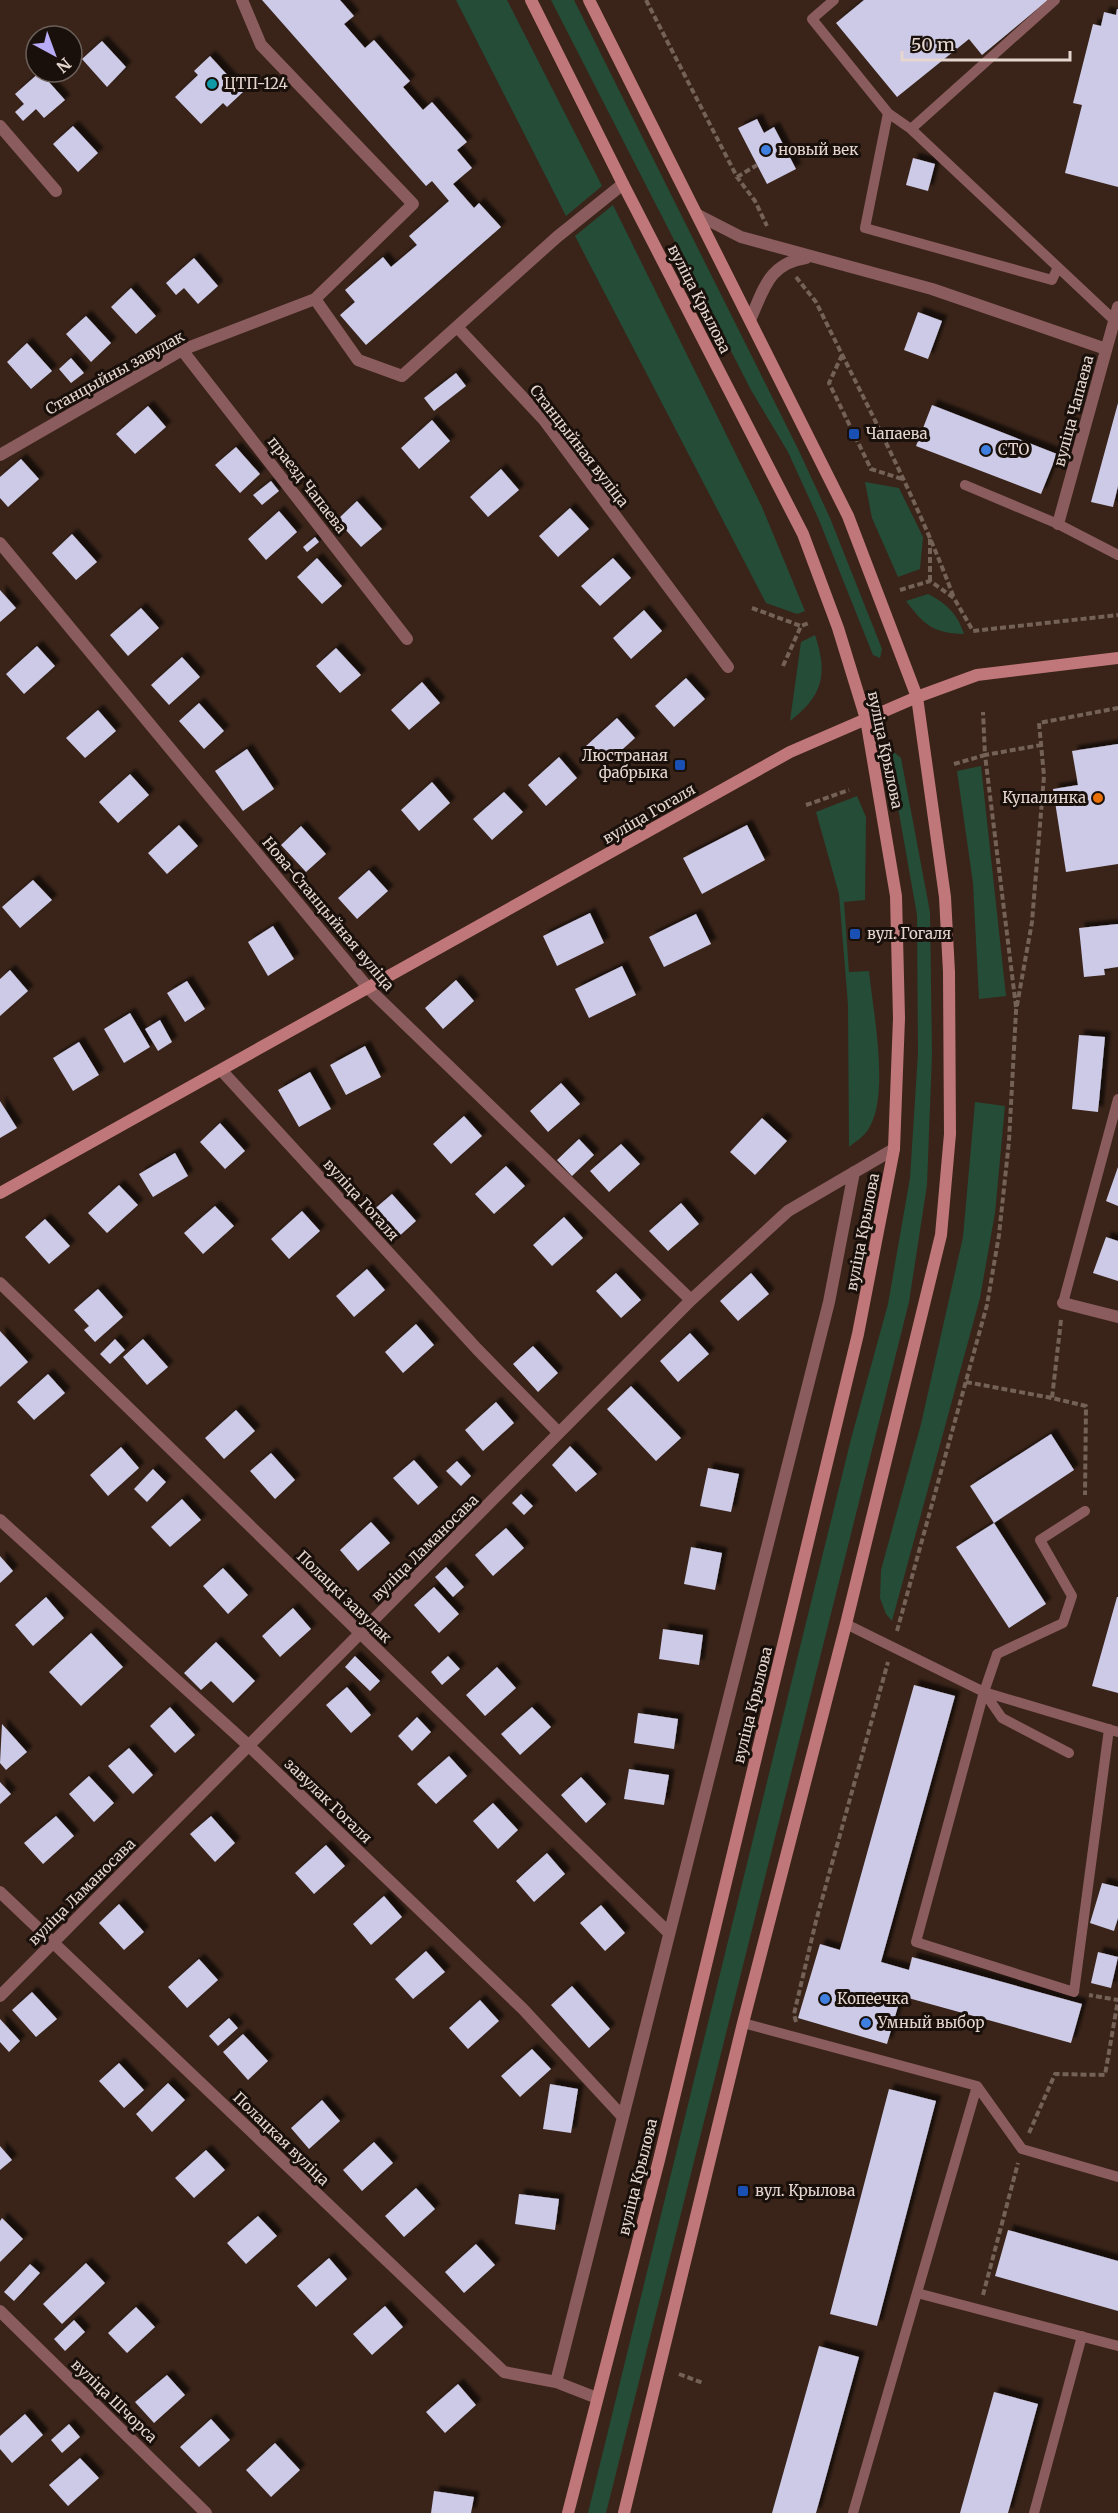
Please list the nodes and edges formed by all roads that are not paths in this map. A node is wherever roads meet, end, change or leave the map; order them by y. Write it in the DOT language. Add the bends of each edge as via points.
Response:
graph roads {
  1 [pos="242,0"];
  2 [pos="531,0"];
  3 [pos="589,0"];
  4 [pos="834,0"];
  5 [pos="1055,0"];
  6 [pos="888,113"];
  7 [pos="0,126"];
  8 [pos="911,129"];
  9 [pos="623,184"];
  10 [pos="56,192"];
  11 [pos="698,215"];
  12 [pos="811,257"];
  13 [pos="1058,267"];
  14 [pos="315,299"];
  15 [pos="1118,307"];
  16 [pos="750,320"];
  17 [pos="1114,320"];
  18 [pos="458,328"];
  19 [pos="1106,349"];
  20 [pos="182,350"];
  21 [pos="0,455"];
  22 [pos="965,485"];
  23 [pos="1059,524"];
  24 [pos="0,543"];
  25 [pos="1118,555"];
  26 [pos="407,639"];
  27 [pos="1118,658"];
  28 [pos="728,667"];
  29 [pos="917,697"];
  30 [pos="866,719"];
  31 [pos="369,989"];
  32 [pos="222,1071"];
  33 [pos="1118,1099"];
  34 [pos="894,1149"];
  35 [pos="854,1172"];
  36 [pos="0,1194"];
  37 [pos="0,1283"];
  38 [pos="691,1300"];
  39 [pos="1063,1303"];
  40 [pos="1118,1317"];
  41 [pos="559,1433"];
  42 [pos="1085,1511"];
  43 [pos="0,1520"];
  44 [pos="846,1624"];
  45 [pos="360,1634"];
  46 [pos="984,1692"];
  47 [pos="1113,1731"];
  48 [pos="248,1745"];
  49 [pos="1069,1753"];
  50 [pos="0,1892"];
  51 [pos="669,1933"];
  52 [pos="53,1943"];
  53 [pos="0,1996"];
  54 [pos="743,2024"];
  55 [pos="977,2086"];
  56 [pos="622,2116"];
  57 [pos="1118,2177"];
  58 [pos="917,2293"];
  59 [pos="0,2311"];
  60 [pos="1082,2336"];
  61 [pos="1118,2346"];
  62 [pos="556,2382"];
  63 [pos="597,2398"];
  64 [pos="207,2513"];
  65 [pos="568,2513"];
  66 [pos="624,2513"];
  67 [pos="853,2513"];
  68 [pos="1034,2513"];
  1 -- 14 [label="street" via="261,45 413,204"];
  2 -- 9 [label="main road, вуліца Крылова"];
  3 -- 11 [label="main road"];
  4 -- 6 [label="lane" via="812,19"];
  5 -- 8 [label="lane"];
  6 -- 8 [label="lane"];
  6 -- 13 [label="lane" via="865,228 1052,280"];
  7 -- 10 [label="street"];
  8 -- 13 [label="lane"];
  9 -- 18 [label="street" via="557,237"];
  9 -- 30 [label="main road, вуліца Крылова" via="803,534"];
  11 -- 12 [label="street" via="741,237"];
  11 -- 16 [label="main road"];
  12 -- 16 [label="street" via="778,267"];
  12 -- 19 [label="street" via="932,289"];
  13 -- 17 [label="lane"];
  14 -- 18 [label="street" via="358,360 402,376"];
  14 -- 20 [label="street, Станцыйны завулак"];
  15 -- 17 [label="street, вуліца Чапаева"];
  16 -- 29 [label="main road" via="848,516"];
  17 -- 19 [label="street, вуліца Чапаева"];
  18 -- 28 [label="street, Станцыйная вуліца" via="544,420"];
  19 -- 23 [label="street, вуліца Чапаева"];
  20 -- 21 [label="street, Станцыйны завулак"];
  20 -- 26 [label="street, праезд Чапаева"];
  22 -- 23 [label="lane"];
  23 -- 25 [label="lane"];
  24 -- 31 [label="street, Нова-Станцыйная вуліца"];
  27 -- 29 [label="main road, вуліца Гогаля" via="977,675"];
  29 -- 30 [label="main road, вуліца Гогаля"];
  29 -- 44 [label="main road" via="945,897 950,1134 941,1236"];
  30 -- 31 [label="main road, вуліца Гогаля" via="765,765"];
  30 -- 34 [label="main road, вуліца Крылова" via="896,896 899,1018"];
  31 -- 32 [label="main road, вуліца Гогаля"];
  31 -- 38 [label="street, Нова-Станцыйная вуліца"];
  32 -- 36 [label="main road, вуліца Гогаля"];
  32 -- 41 [label="street, вуліца Гогаля"];
  33 -- 39 [label="lane"];
  34 -- 35 [label="street, вуліца Ламаносава"];
  34 -- 63 [label="main road, вуліца Крылова" via="858,1334 659,2160"];
  35 -- 38 [label="street, вуліца Ламаносава" via="788,1211"];
  35 -- 51 [label="street" via="829,1302"];
  37 -- 45 [label="street, Полацкі завулак"];
  38 -- 41 [label="street, вуліца Ламаносава"];
  39 -- 40 [label="street"];
  41 -- 45 [label="street, вуліца Ламаносава"];
  42 -- 46 [label="lane" via="1040,1540 1072,1596 1063,1623 997,1654"];
  43 -- 48 [label="street, завулак Гогаля"];
  44 -- 46 [label="lane"];
  44 -- 54 [label="main road"];
  45 -- 48 [label="street, вуліца Ламаносава"];
  45 -- 51 [label="street, Полацкі завулак"];
  46 -- 47 [label="lane"];
  46 -- 47 [label="lane" via="916,1942 1074,1992"];
  46 -- 49 [label="lane" via="1002,1718"];
  48 -- 52 [label="street, вуліца Ламаносава"];
  48 -- 56 [label="street, завулак Гогаля" via="523,2009"];
  50 -- 52 [label="street, Полацкая вуліца"];
  51 -- 56 [label="street"];
  52 -- 53 [label="street, вуліца Ламаносава"];
  52 -- 62 [label="street, Полацкая вуліца" via="504,2372"];
  54 -- 55 [label="lane"];
  54 -- 66 [label="main road"];
  55 -- 57 [label="lane" via="1022,2149"];
  55 -- 58 [label="lane"];
  56 -- 62 [label="street"];
  58 -- 60 [label="lane"];
  58 -- 67 [label="lane"];
  59 -- 64 [label="street, вуліца Шчорса"];
  60 -- 61 [label="lane"];
  60 -- 68 [label="lane"];
  62 -- 63 [label="street, Полацкая вуліца"];
  63 -- 65 [label="main road, вуліца Крылова"];
}
